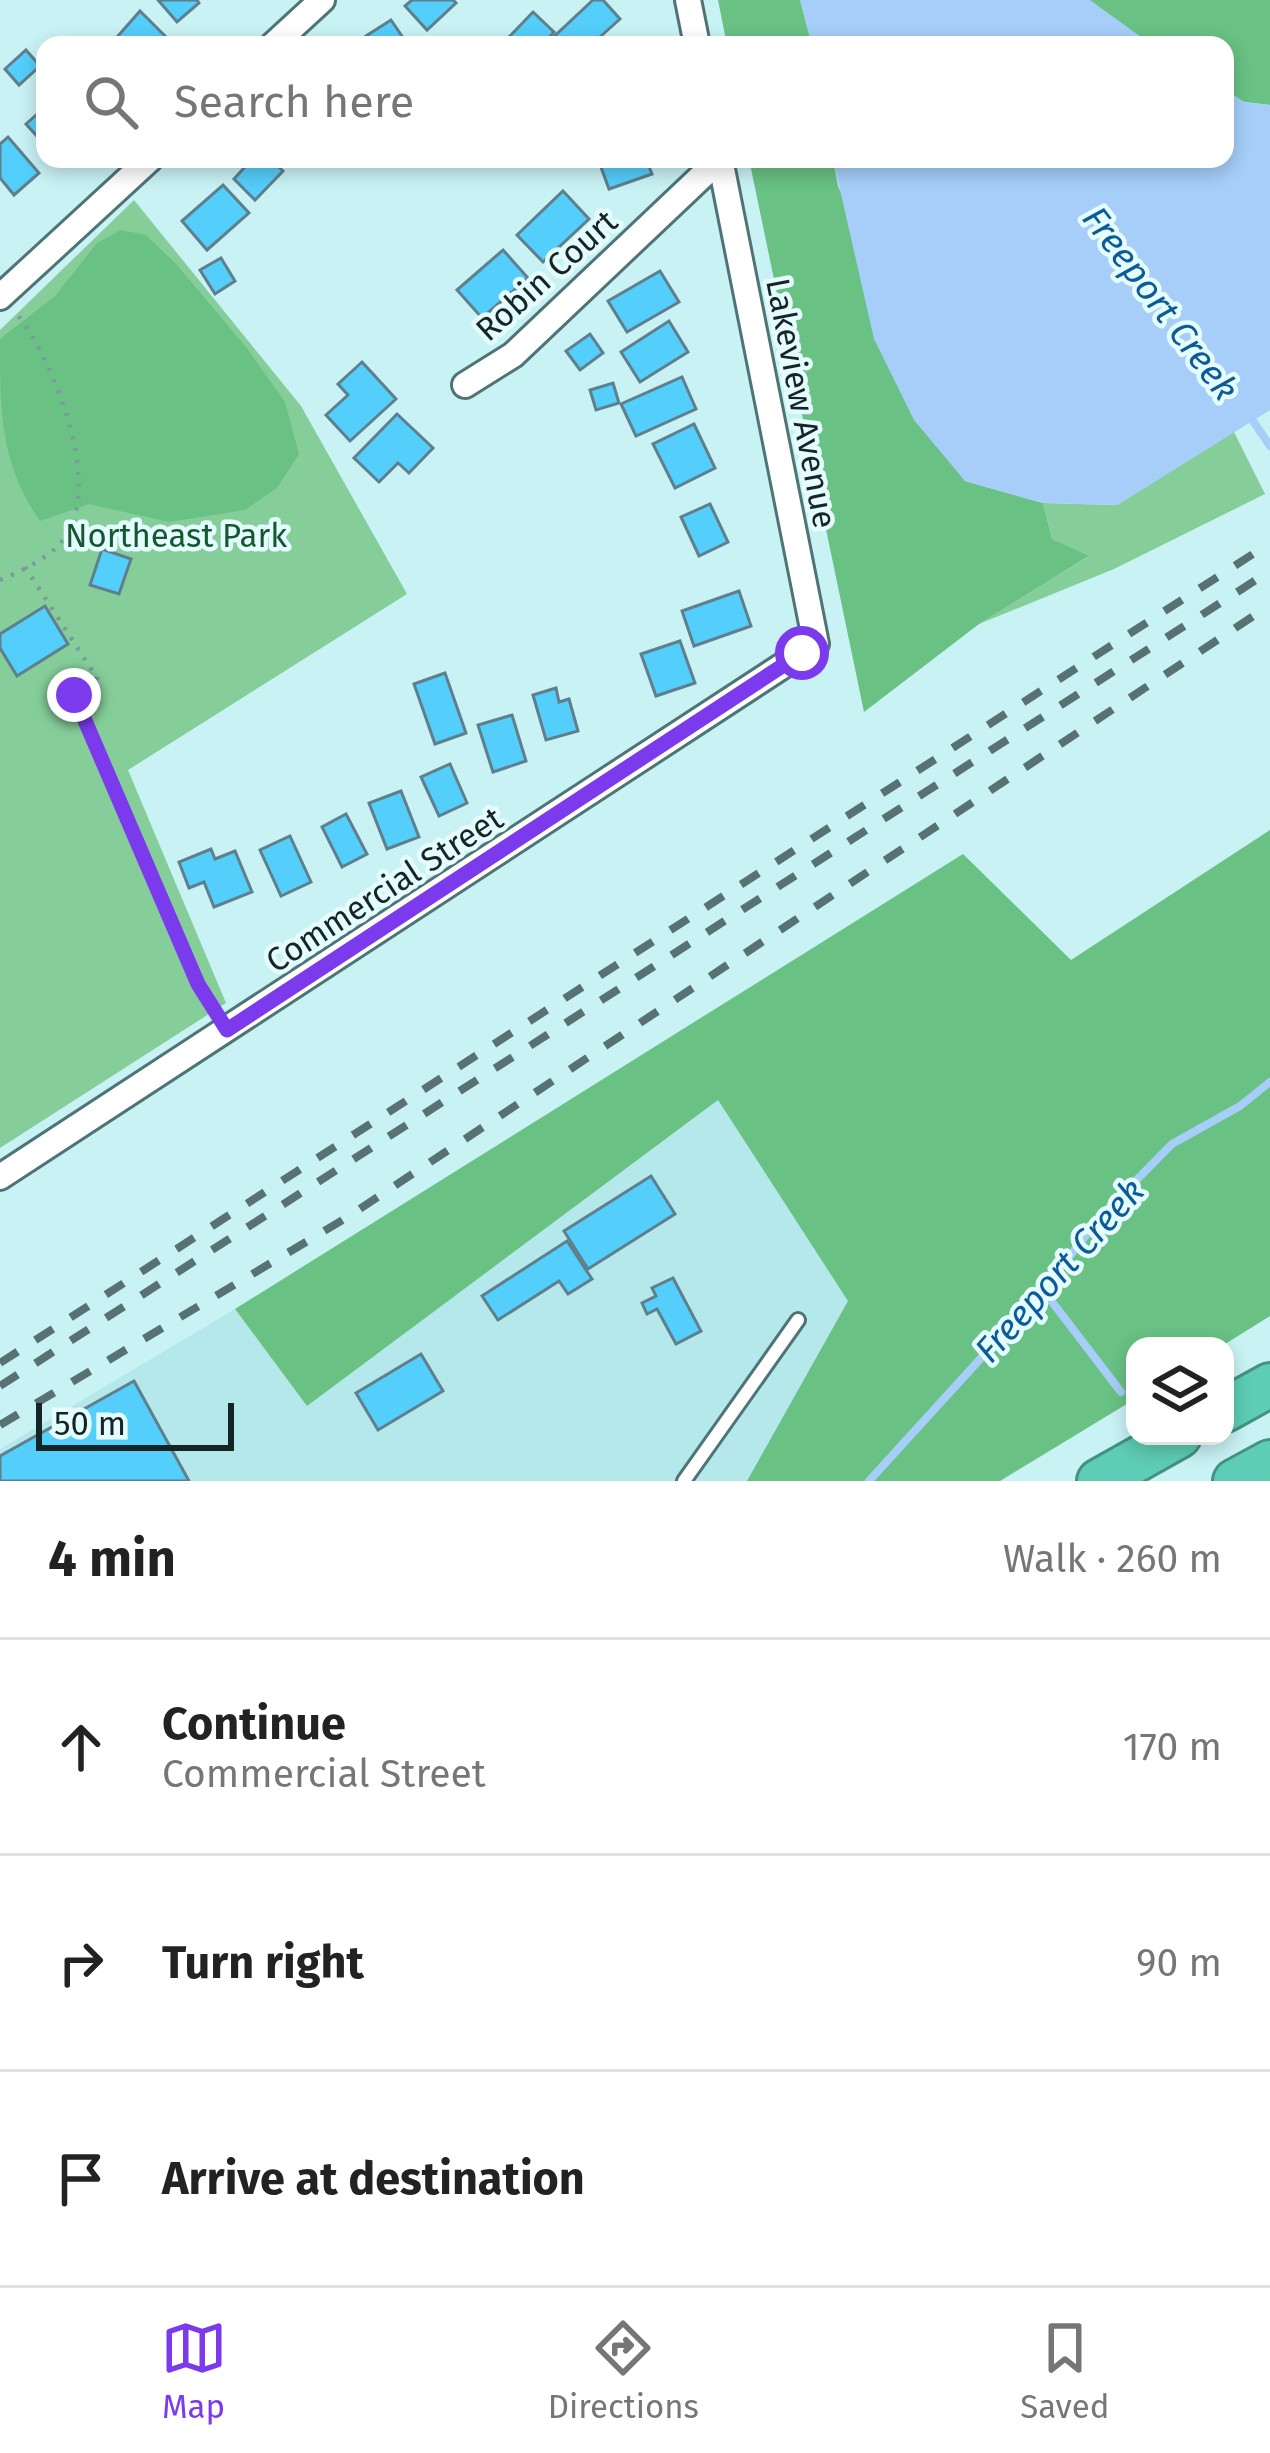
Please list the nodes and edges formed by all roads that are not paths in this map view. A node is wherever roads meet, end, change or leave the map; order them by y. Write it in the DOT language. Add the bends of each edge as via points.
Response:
graph roads {
  1 [pos="322,0"];
  2 [pos="688,0"];
  3 [pos="283,36"];
  4 [pos="695,36"];
  5 [pos="140,168"];
  6 [pos="710,168"];
  7 [pos="722,168"];
  8 [pos="1,297"];
  9 [pos="465,386"];
  10 [pos="802,653"];
  11 [pos="0,1178"];
  12 [pos="798,1320"];
  13 [pos="1163,1445"];
  14 [pos="1270,1462"];
  15 [pos="684,1481"];
  16 [pos="1100,1481"];
  17 [pos="1235,1481"];
  1 -- 3 [label="street"];
  2 -- 4 [label="street"];
  5 -- 8 [label="street"];
  6 -- 9 [label="street, Robin Court" via="513,355"];
  7 -- 10 [label="street, Lakeview Avenue" via="816,644"];
  10 -- 11 [label="street, Commercial Street"];
  12 -- 15 [label="lane"];
  13 -- 16 [label="highway"];
  14 -- 17 [label="highway"];
}
